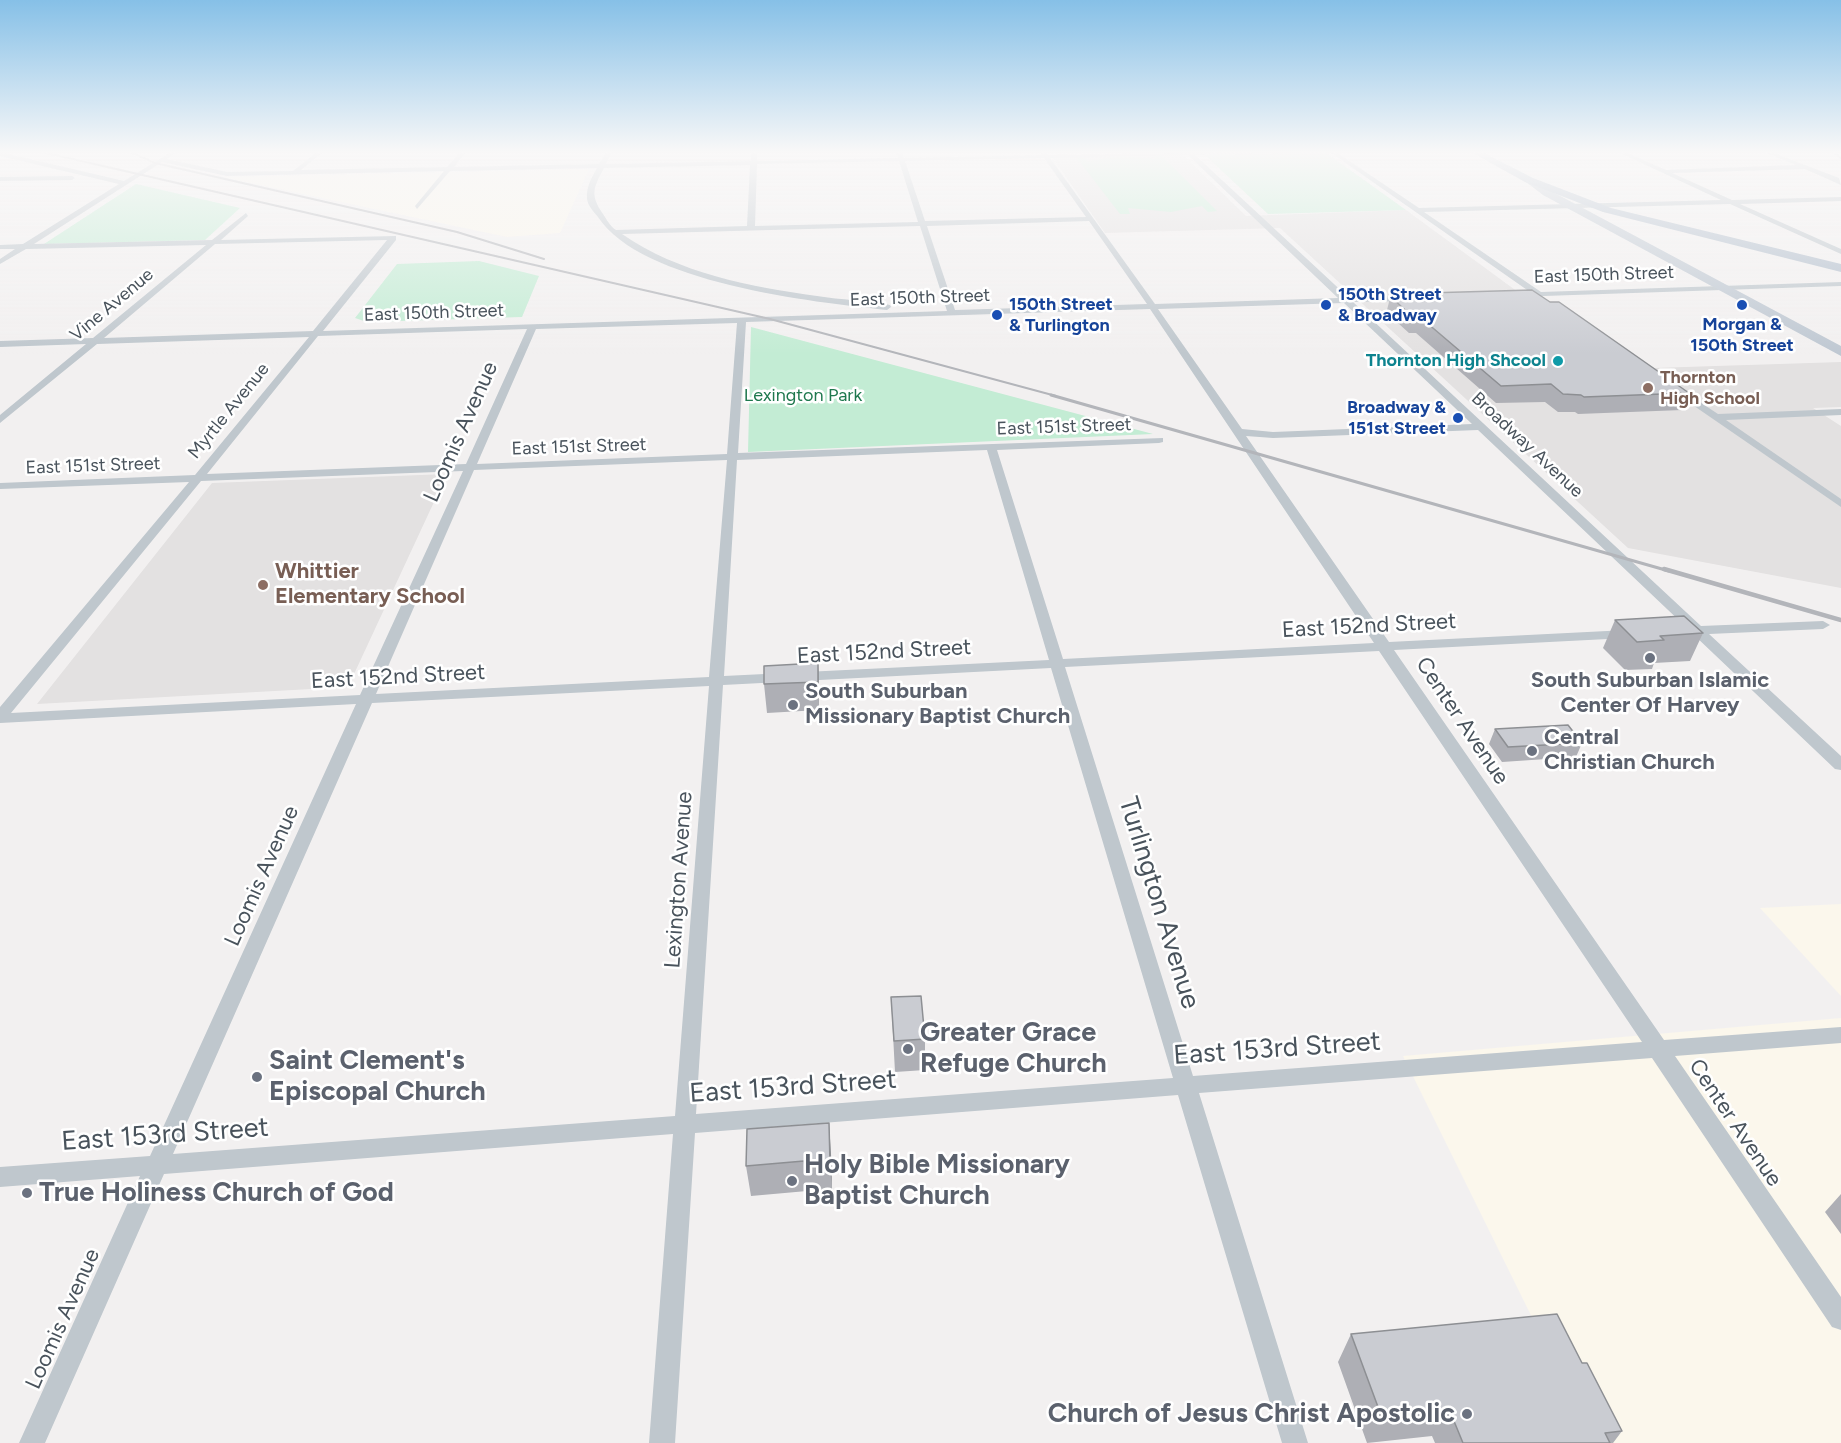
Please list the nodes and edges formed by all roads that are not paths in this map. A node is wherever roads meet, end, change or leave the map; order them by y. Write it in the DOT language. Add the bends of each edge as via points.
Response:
graph roads {
  1 [pos="66,219"];
  2 [pos="241,219"];
  3 [pos="601,219"];
  4 [pos="751,219"];
  5 [pos="920,219"];
  6 [pos="1079,219"];
  7 [pos="1091,219"];
  8 [pos="1260,219"];
  9 [pos="1431,219"];
  10 [pos="1610,219"];
  11 [pos="1639,219"];
  12 [pos="1769,219"];
  13 [pos="921,224"];
  14 [pos="751,228"];
  15 [pos="613,232"];
  16 [pos="213,242"];
  17 [pos="24,246"];
  18 [pos="0,247"];
  19 [pos="1841,252"];
  20 [pos="0,262"];
  21 [pos="1841,268"];
  22 [pos="1841,284"];
  23 [pos="1725,288"];
  24 [pos="1539,294"];
  25 [pos="1513,295"];
  26 [pos="1420,298"];
  27 [pos="1346,300"];
  28 [pos="1551,303"];
  29 [pos="1153,307"];
  30 [pos="952,313"];
  31 [pos="742,320"];
  32 [pos="533,327"];
  33 [pos="316,334"];
  34 [pos="95,341"];
  35 [pos="0,344"];
  36 [pos="1841,352"];
  37 [pos="1660,378"];
  38 [pos="1841,412"];
  39 [pos="1716,417"];
  40 [pos="0,420"];
  41 [pos="1482,427"];
  42 [pos="1238,432"];
  43 [pos="1159,440"];
  44 [pos="991,447"];
  45 [pos="733,457"];
  46 [pos="469,468"];
  47 [pos="197,478"];
  48 [pos="0,486"];
  49 [pos="1841,504"];
  50 [pos="1823,625"];
  51 [pos="1698,631"];
  52 [pos="1664,632"];
  53 [pos="1642,633"];
  54 [pos="1384,647"];
  55 [pos="1058,664"];
  56 [pos="716,681"];
  57 [pos="365,699"];
  58 [pos="0,718"];
  59 [pos="1841,765"];
  60 [pos="1841,1035"];
  61 [pos="1658,1049"];
  62 [pos="1186,1085"];
  63 [pos="685,1124"];
  64 [pos="157,1165"];
  65 [pos="0,1177"];
  66 [pos="1841,1318"];
  67 [pos="32,1443"];
  68 [pos="662,1443"];
  69 [pos="1295,1443"];
  1 -- 17 [label="street"];
  2 -- 16 [label="street, Vine Avenue"];
  3 -- 15 [label="street"];
  4 -- 14 [label="street"];
  5 -- 13 [label="street"];
  6 -- 13 [label="street"];
  7 -- 29 [label="street, Center Avenue"];
  8 -- 27 [label="street, Broadway Avenue"];
  9 -- 24 [label="street"];
  10 -- 23 [label="street"];
  11 -- 21 [label="main road"];
  12 -- 19 [label="street"];
  13 -- 14 [label="street"];
  13 -- 30 [label="street"];
  14 -- 15 [label="street"];
  15 -- 30 [label="street" via="638,249 691,272 735,283 850,304"];
  16 -- 17 [label="street"];
  16 -- 33 [label="street, Myrtle Avenue" via="393,238"];
  16 -- 34 [label="street, Vine Avenue"];
  17 -- 18 [label="street"];
  17 -- 20 [label="street"];
  22 -- 23 [label="street, East 150th Street"];
  23 -- 24 [label="street, East 150th Street"];
  23 -- 36 [label="street"];
  24 -- 25 [label="street, East 150th Street"];
  24 -- 28 [label="street"];
  26 -- 27 [label="street, East 150th Street"];
  27 -- 29 [label="street, East 150th Street"];
  27 -- 41 [label="street, Broadway Avenue"];
  29 -- 30 [label="street, East 150th Street"];
  29 -- 42 [label="street, Center Avenue"];
  30 -- 31 [label="street, East 150th Street"];
  31 -- 32 [label="street, East 150th Street"];
  31 -- 45 [label="street, Lexington Avenue"];
  32 -- 33 [label="street, East 150th Street"];
  32 -- 46 [label="street, Loomis Avenue"];
  33 -- 34 [label="street, East 150th Street"];
  33 -- 47 [label="street, Myrtle Avenue"];
  34 -- 35 [label="street, East 150th Street"];
  34 -- 40 [label="street, Vine Avenue"];
  37 -- 39 [label="street"];
  38 -- 39 [label="street"];
  39 -- 49 [label="street"];
  41 -- 42 [label="street" via="1273,435"];
  41 -- 51 [label="street, Broadway Avenue"];
  42 -- 54 [label="street, Center Avenue"];
  43 -- 44 [label="street, East 151st Street"];
  44 -- 45 [label="street, East 151st Street"];
  44 -- 55 [label="street, Turlington Avenue"];
  45 -- 46 [label="street, East 151st Street"];
  45 -- 56 [label="street, Lexington Avenue"];
  46 -- 47 [label="street, East 151st Street"];
  46 -- 57 [label="street, Loomis Avenue"];
  47 -- 48 [label="street, East 151st Street"];
  47 -- 58 [label="street, Myrtle Avenue"];
  50 -- 51 [label="street"];
  51 -- 52 [label="street"];
  51 -- 59 [label="street, Broadway Avenue"];
  53 -- 54 [label="street, East 152nd Street"];
  54 -- 55 [label="street, East 152nd Street"];
  54 -- 61 [label="street, Center Avenue"];
  55 -- 56 [label="street, East 152nd Street"];
  55 -- 62 [label="street, Turlington Avenue"];
  56 -- 57 [label="street, East 152nd Street"];
  56 -- 63 [label="street, Lexington Avenue"];
  57 -- 58 [label="street, East 152nd Street"];
  57 -- 64 [label="street, Loomis Avenue"];
  60 -- 61 [label="street, East 153rd Street"];
  61 -- 62 [label="street, East 153rd Street"];
  61 -- 66 [label="street, Center Avenue"];
  62 -- 63 [label="street, East 153rd Street"];
  62 -- 69 [label="street, Turlington Avenue"];
  63 -- 64 [label="street, East 153rd Street"];
  63 -- 68 [label="street, Lexington Avenue"];
  64 -- 65 [label="street, East 153rd Street"];
  64 -- 67 [label="street, Loomis Avenue"];
}
